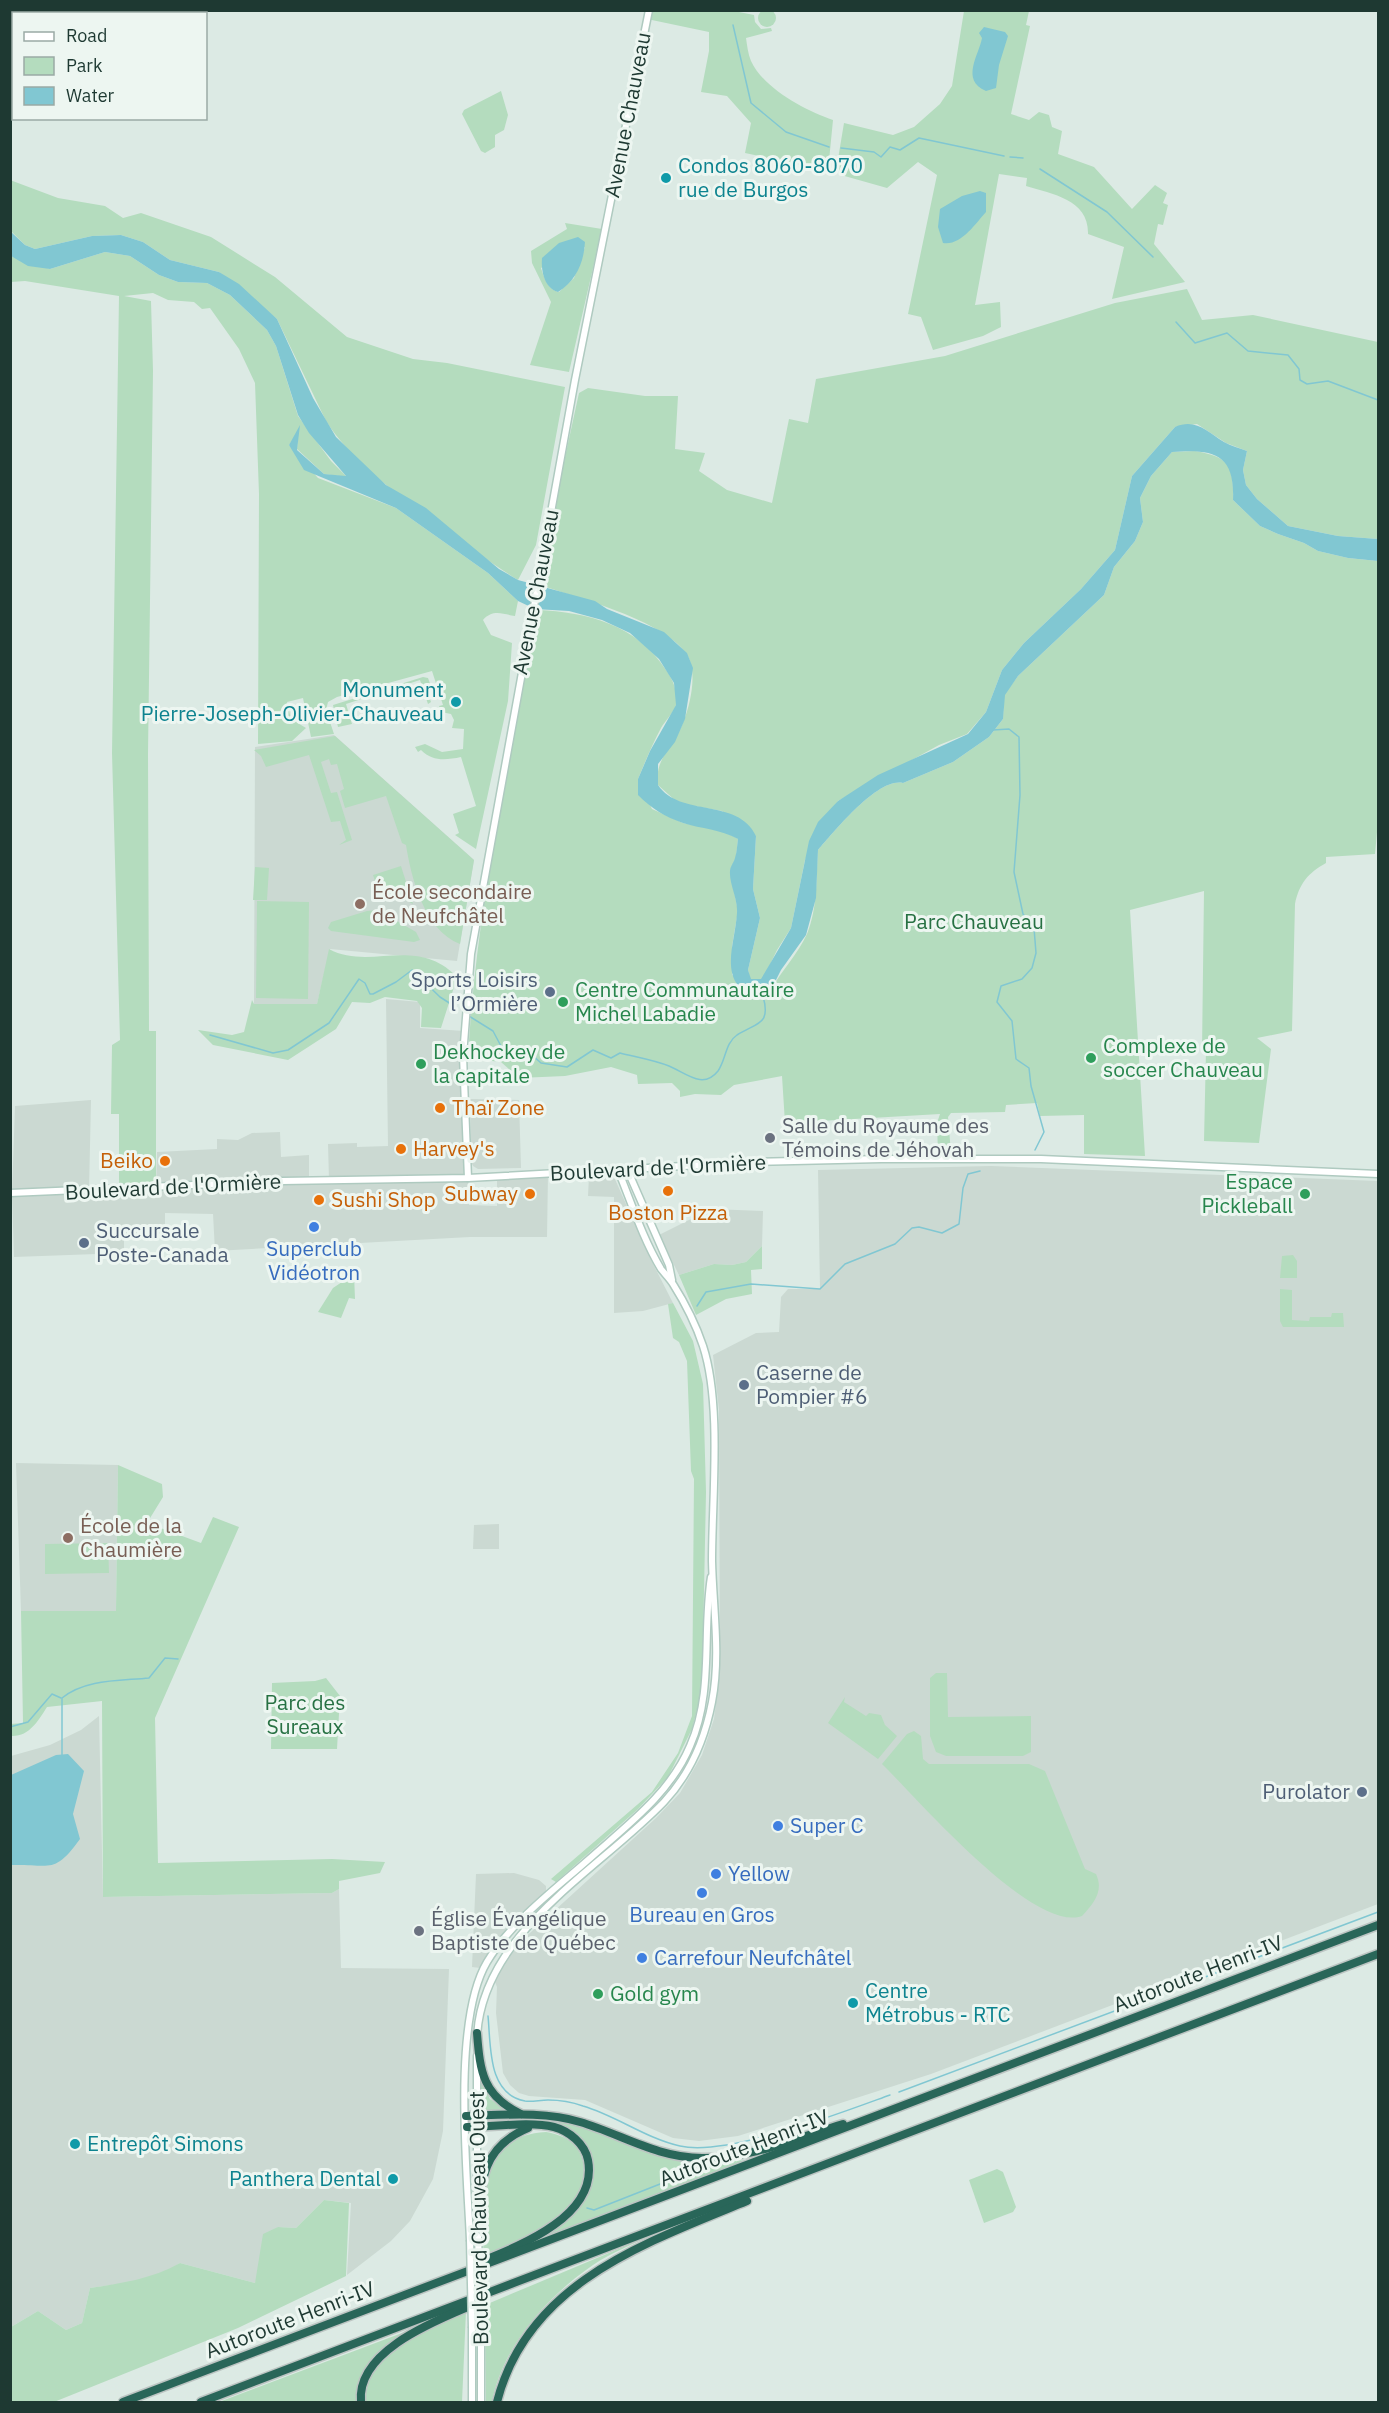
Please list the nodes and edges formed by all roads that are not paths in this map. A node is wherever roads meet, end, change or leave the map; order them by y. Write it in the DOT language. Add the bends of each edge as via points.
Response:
graph roads {
  1 [pos="649,10"];
  2 [pos="627,1169"];
  3 [pos="618,1170"];
  4 [pos="1378,1174"];
  5 [pos="468,1178"];
  6 [pos="10,1193"];
  7 [pos="673,1283"];
  8 [pos="712,1564"];
  9 [pos="1378,1925"];
  10 [pos="1378,1954"];
  11 [pos="477,2033"];
  12 [pos="903,2105"];
  13 [pos="471,2116"];
  14 [pos="524,2116"];
  15 [pos="534,2126"];
  16 [pos="471,2127"];
  17 [pos="906,2135"];
  18 [pos="474,2238"];
  19 [pos="626,2240"];
  20 [pos="386,2303"];
  21 [pos="123,2403"];
  22 [pos="201,2403"];
  23 [pos="361,2403"];
  24 [pos="472,2403"];
  25 [pos="481,2403"];
  26 [pos="497,2403"];
  1 -- 5 [label="main road, Avenue Chauveau" via="575,380 471,954 463,1056"];
  2 -- 3 [label="main road, Boulevard de l'Ormière"];
  2 -- 4 [label="main road, Boulevard de l'Ormière" via="818,1160 1041,1159"];
  2 -- 7 [label="main road" via="669,1265"];
  3 -- 5 [label="main road, Boulevard de l'Ormière"];
  3 -- 7 [label="main road" via="661,1269"];
  5 -- 6 [label="main road, Boulevard de l'Ormière" via="282,1181"];
  7 -- 8 [label="main road" via="703,1347 710,1379"];
  8 -- 11 [label="main road, Boulevard Chauveau Ouest" via="715,1687 705,1732 690,1767 665,1801 513,1944 486,1989"];
  8 -- 13 [label="main road" via="707,1600 705,1691 690,1747 659,1795 512,1930 487,1961 469,2014"];
  9 -- 12 [label="highway, Autoroute Henri-IV"];
  10 -- 17 [label="highway, Autoroute Henri-IV"];
  11 -- 13 [label="main road, Boulevard Chauveau Ouest"];
  11 -- 14 [label="highway" via="488,2087 499,2102"];
  12 -- 14 [label="highway" via="753,2152 702,2158 658,2152 579,2121"];
  12 -- 20 [label="highway, Autoroute Henri-IV"];
  13 -- 14 [label="highway"];
  13 -- 16 [label="main road, Boulevard Chauveau Ouest"];
  15 -- 16 [label="highway"];
  15 -- 18 [label="highway" via="513,2134 490,2158"];
  15 -- 20 [label="highway" via="563,2130 588,2156 590,2178 579,2202 537,2235"];
  16 -- 18 [label="main road, Boulevard Chauveau Ouest"];
  17 -- 19 [label="highway, Autoroute Henri-IV"];
  17 -- 26 [label="highway" via="638,2247 590,2276 527,2334 506,2373"];
  18 -- 24 [label="main road, Boulevard Chauveau Ouest, bridge"];
  18 -- 25 [label="main road, Boulevard Chauveau Ouest, bridge" via="481,2327"];
  19 -- 22 [label="highway, Autoroute Henri-IV"];
  19 -- 23 [label="highway" via="457,2311 407,2337 370,2368 362,2387"];
  20 -- 21 [label="highway, Autoroute Henri-IV"];
}
